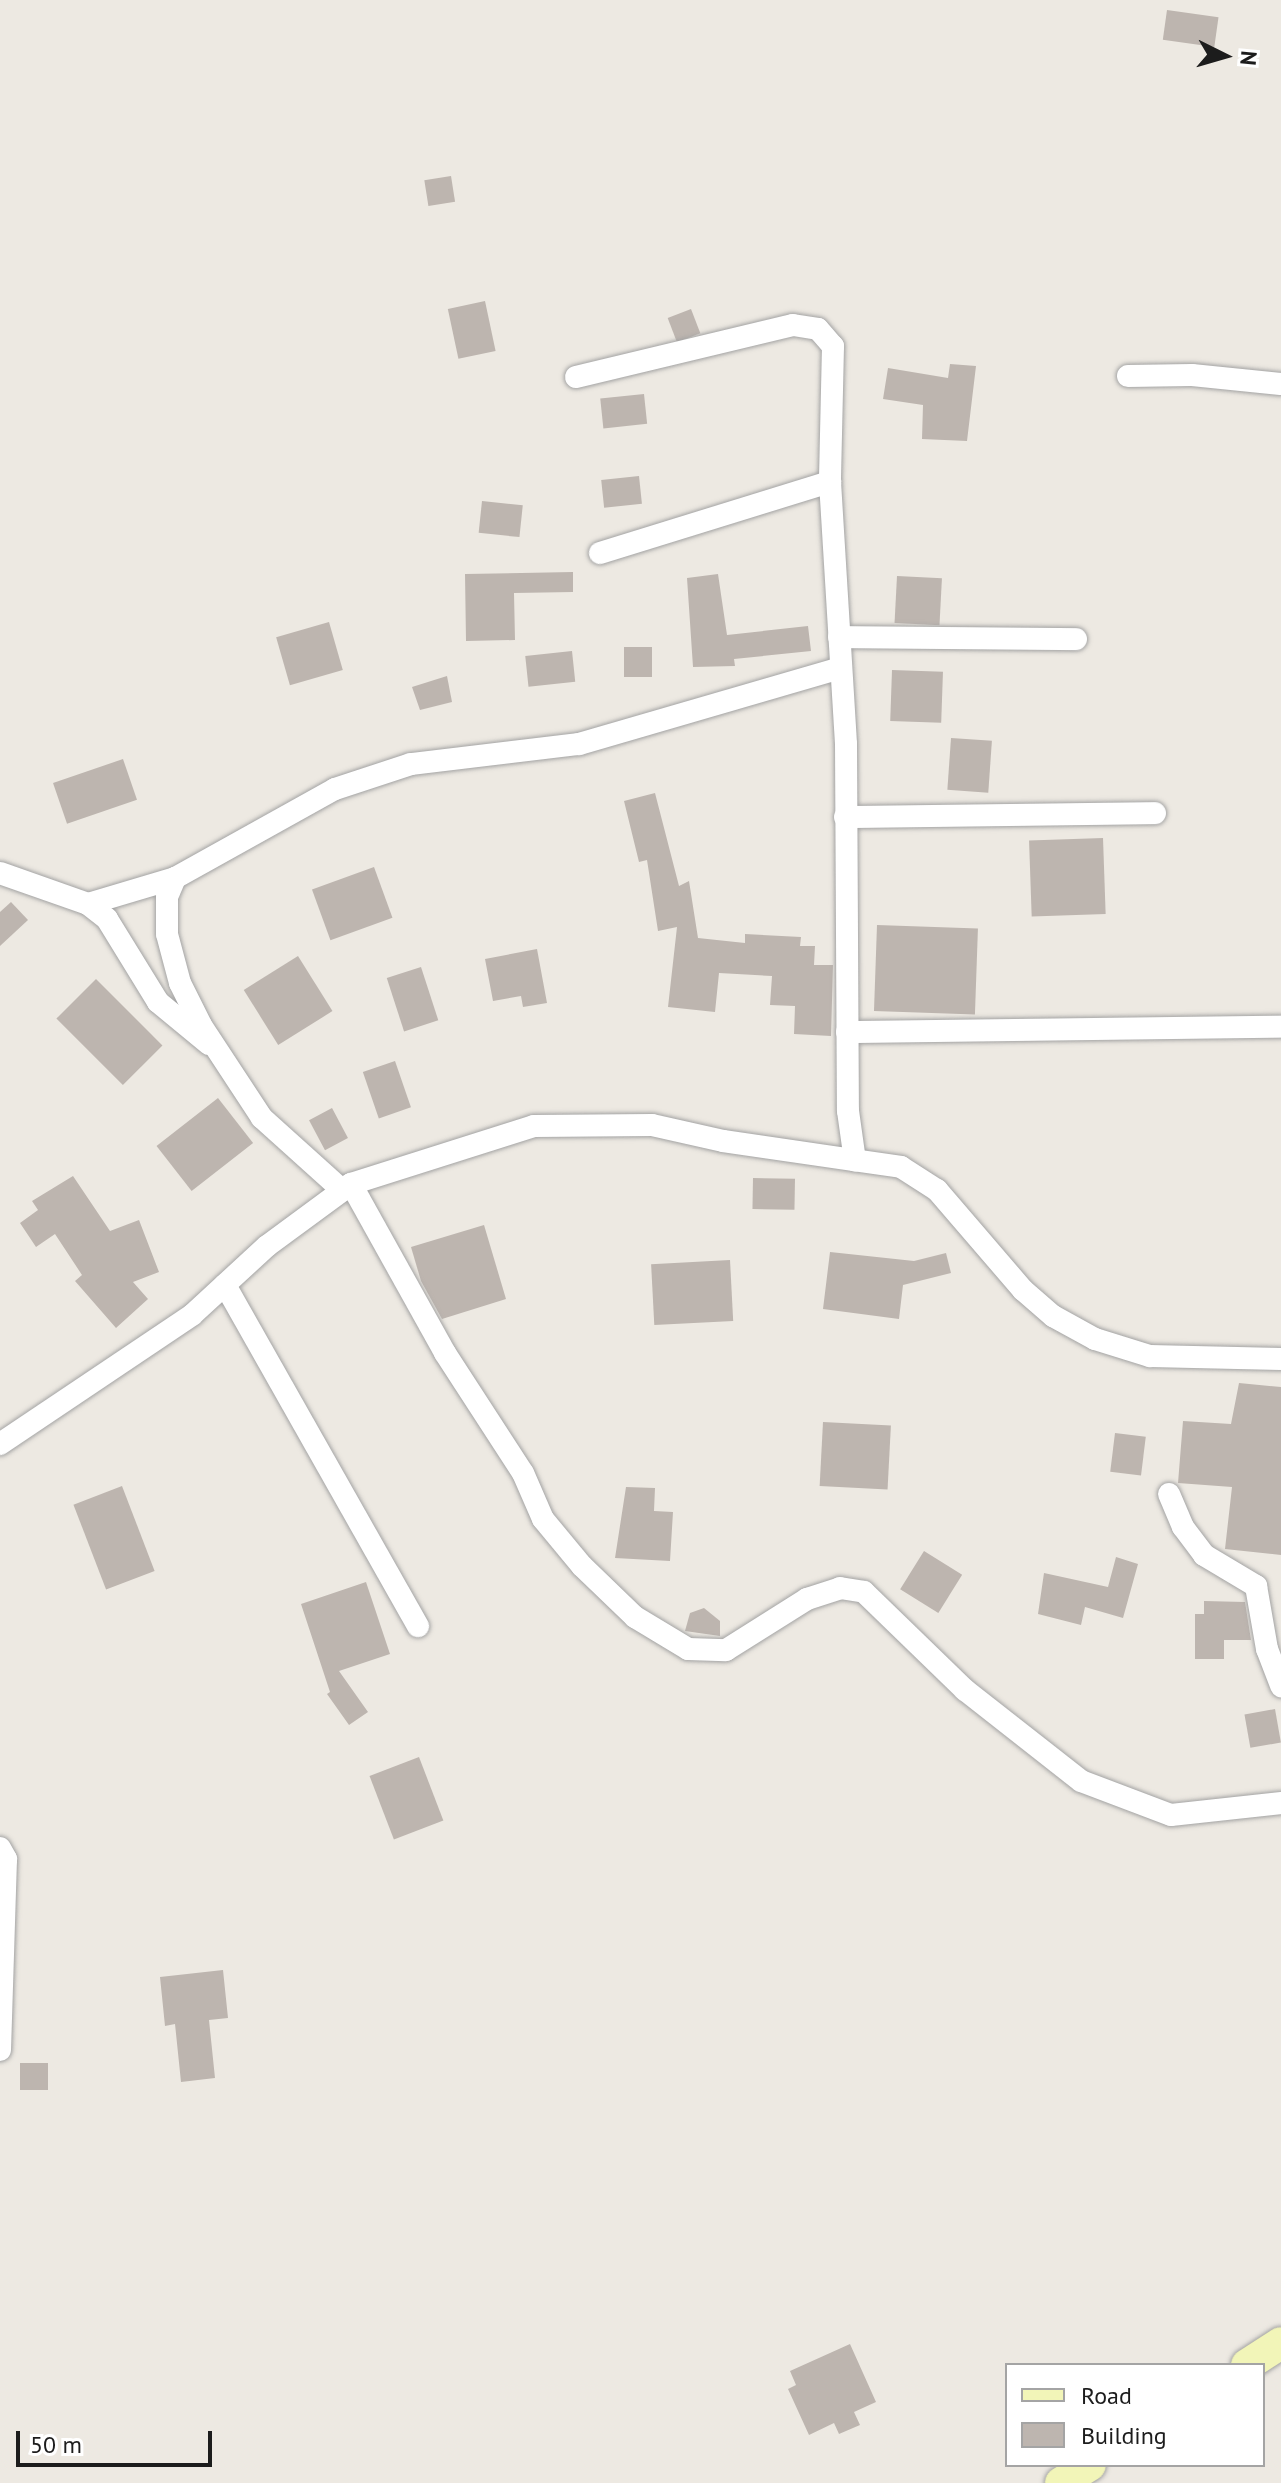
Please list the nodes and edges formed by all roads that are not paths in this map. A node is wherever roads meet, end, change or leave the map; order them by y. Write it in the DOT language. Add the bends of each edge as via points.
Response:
graph roads {
  1 [pos="1128,376"];
  2 [pos="576,377"];
  3 [pos="1281,384"];
  4 [pos="830,482"];
  5 [pos="600,553"];
  6 [pos="839,637"];
  7 [pos="1076,639"];
  8 [pos="840,668"];
  9 [pos="1155,813"];
  10 [pos="845,817"];
  11 [pos="0,873"];
  12 [pos="175,878"];
  13 [pos="88,904"];
  14 [pos="1281,1027"];
  15 [pos="847,1032"];
  16 [pos="219,1051"];
  17 [pos="855,1161"];
  18 [pos="346,1187"];
  19 [pos="225,1285"];
  20 [pos="1281,1359"];
  21 [pos="0,1444"];
  22 [pos="1169,1494"];
  23 [pos="418,1626"];
  24 [pos="1281,1686"];
  25 [pos="1281,1803"];
  26 [pos="0,1848"];
  27 [pos="0,2050"];
  28 [pos="1281,2343"];
  29 [pos="1250,2363"];
  30 [pos="1087,2467"];
  31 [pos="1061,2483"];
  1 -- 3 [label="street" via="1192,375"];
  2 -- 4 [label="street" via="793,325 818,329 833,346 836,363"];
  4 -- 5 [label="street"];
  4 -- 6 [label="street"];
  6 -- 7 [label="street"];
  6 -- 8 [label="street"];
  8 -- 10 [label="street"];
  8 -- 12 [label="street" via="579,744 411,764 335,789"];
  9 -- 10 [label="street"];
  10 -- 15 [label="street"];
  11 -- 13 [label="street"];
  12 -- 13 [label="street"];
  12 -- 16 [label="street" via="167,897 167,934 180,983"];
  13 -- 16 [label="street" via="107,919 158,1002"];
  14 -- 15 [label="street"];
  15 -- 17 [label="street"];
  16 -- 18 [label="street" via="262,1118"];
  17 -- 18 [label="street" via="652,1125 534,1126"];
  17 -- 20 [label="street" via="901,1167 937,1190 1023,1290 1053,1316 1095,1339 1150,1356"];
  18 -- 19 [label="street"];
  18 -- 25 [label="street" via="523,1473 543,1519 635,1617 688,1649 726,1650 807,1599 840,1588 864,1592 965,1690 1081,1781 1171,1815"];
  19 -- 21 [label="street" via="192,1315"];
  19 -- 23 [label="street"];
  22 -- 24 [label="street" via="1183,1527 1204,1555 1256,1586 1267,1649"];
  26 -- 27 [label="street" via="6,1859"];
  28 -- 29 [label="main road"];
  30 -- 31 [label="main road"];
}
